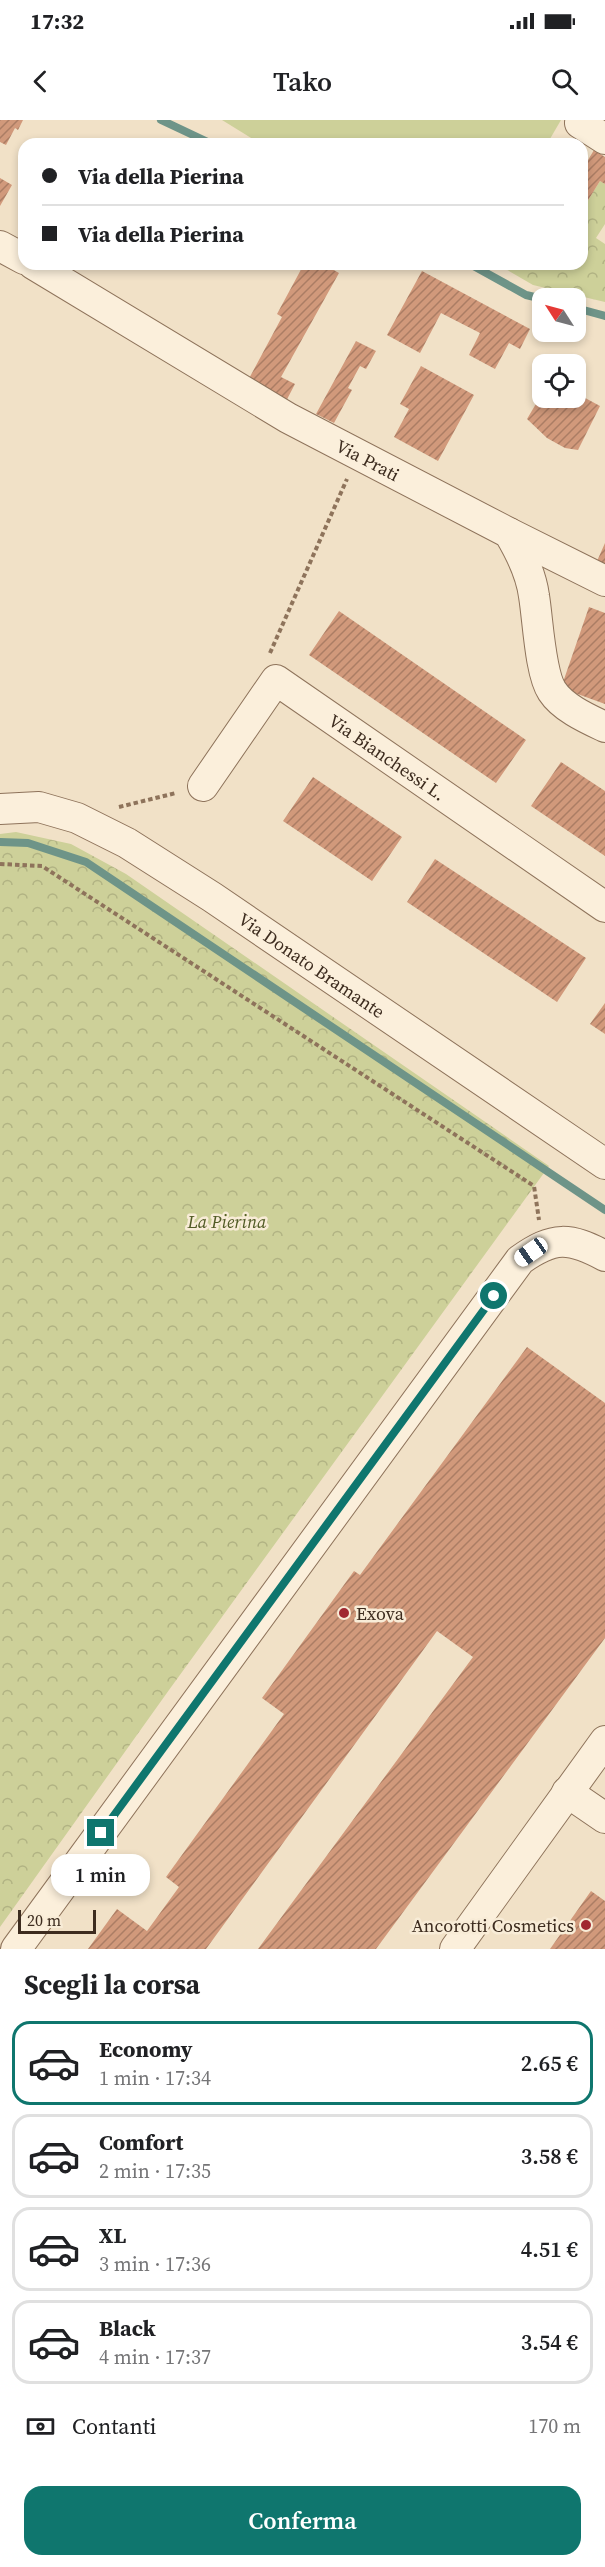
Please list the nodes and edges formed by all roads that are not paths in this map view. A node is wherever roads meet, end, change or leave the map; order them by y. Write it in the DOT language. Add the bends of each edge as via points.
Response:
graph roads {
  1 [pos="576,129"];
  2 [pos="605,139"];
  3 [pos="0,246"];
  4 [pos="18,256"];
  5 [pos="43,270"];
  6 [pos="509,533"];
  7 [pos="605,581"];
  8 [pos="605,727"];
  9 [pos="203,786"];
  10 [pos="0,809"];
  11 [pos="605,907"];
  12 [pos="605,1164"];
  13 [pos="605,1256"];
  14 [pos="605,1741"];
  15 [pos="567,1792"];
  16 [pos="605,1818"];
  17 [pos="16,1949"];
  18 [pos="455,1949"];
  1 -- 2 [label="street"];
  3 -- 4 [label="street"];
  5 -- 6 [label="street, Via Prati" via="288,418"];
  6 -- 7 [label="street, Via Prati"];
  6 -- 8 [label="street" via="528,569 551,690 561,701"];
  9 -- 11 [label="street, Via Bianchessi L." via="276,680"];
  10 -- 12 [label="street, Via Donato Bramante" via="39,807 77,818 127,843"];
  13 -- 17 [label="street" via="578,1242 531,1252"];
  14 -- 15 [label="street"];
  15 -- 16 [label="street"];
  15 -- 18 [label="street"];
}
